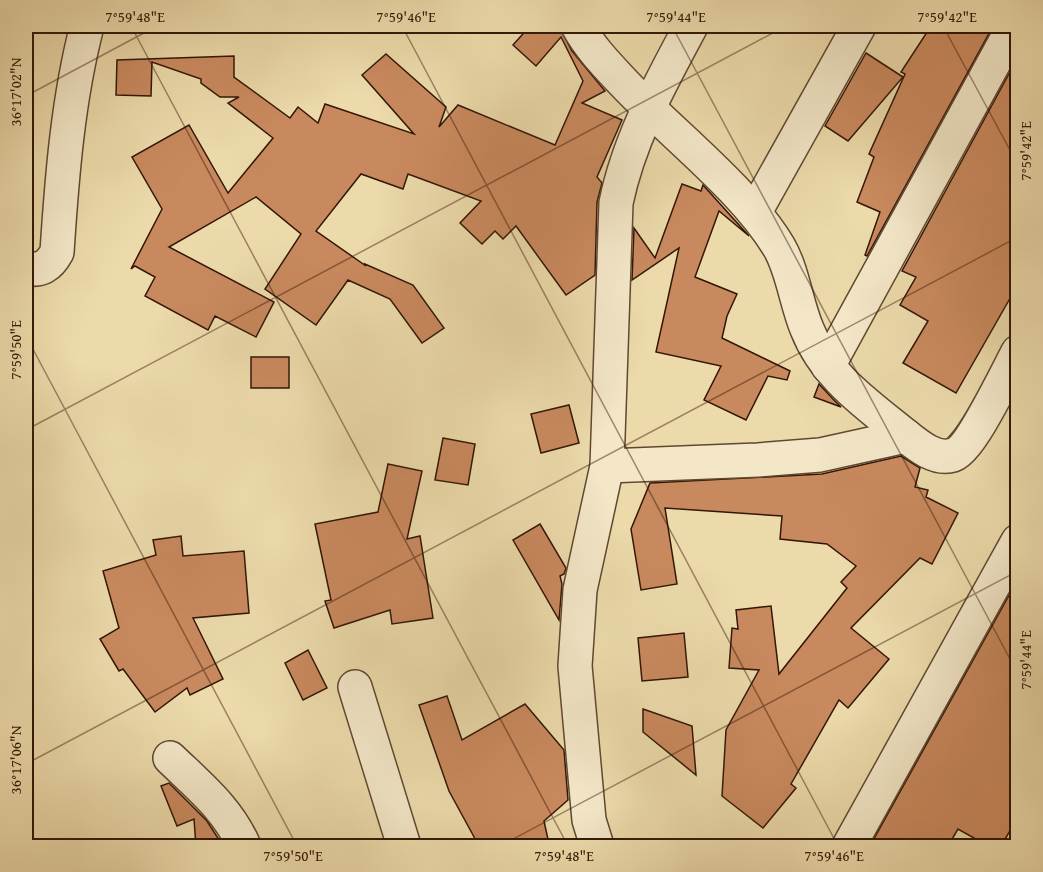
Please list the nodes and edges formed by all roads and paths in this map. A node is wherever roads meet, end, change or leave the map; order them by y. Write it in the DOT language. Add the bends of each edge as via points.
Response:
graph roads {
  1 [pos="87,26"];
  2 [pos="578,26"];
  3 [pos="691,26"];
  4 [pos="859,26"];
  5 [pos="1014,26"];
  6 [pos="647,108"];
  7 [pos="755,212"];
  8 [pos="26,267"];
  9 [pos="1017,352"];
  10 [pos="828,366"];
  11 [pos="906,436"];
  12 [pos="608,466"];
  13 [pos="1017,541"];
  14 [pos="356,687"];
  15 [pos="170,758"];
  16 [pos="244,846"];
  17 [pos="404,846"];
  18 [pos="597,846"];
  19 [pos="849,846"];
  1 -- 8 [label="street" via="74,88 57,252 43,268"];
  2 -- 6 [label="street" via="588,43"];
  3 -- 6 [label="street"];
  4 -- 7 [label="street"];
  5 -- 10 [label="street"];
  6 -- 7 [label="street"];
  6 -- 12 [label="street" via="622,173 616,202"];
  7 -- 10 [label="street" via="781,250 807,331"];
  9 -- 11 [label="street" via="968,444 954,455 940,456"];
  10 -- 11 [label="street" via="845,387"];
  11 -- 12 [label="street" via="820,455"];
  12 -- 18 [label="street" via="580,590 575,666 589,820"];
  13 -- 19 [label="street"];
  14 -- 17 [label="street"];
  15 -- 16 [label="street" via="222,806"];
}
